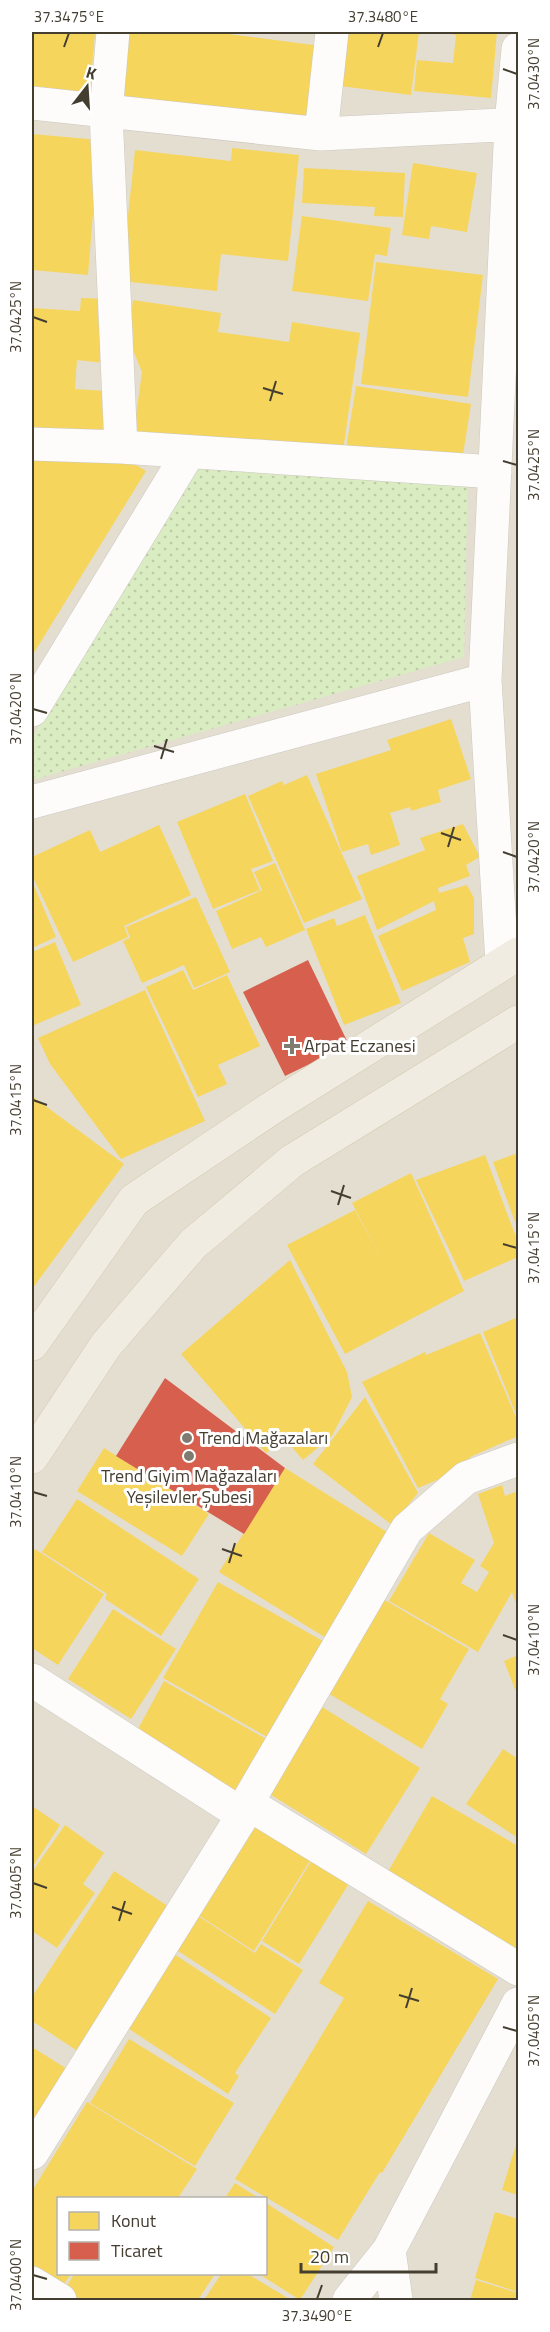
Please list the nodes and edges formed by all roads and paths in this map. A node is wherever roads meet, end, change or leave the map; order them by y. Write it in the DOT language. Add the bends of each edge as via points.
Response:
graph roads {
  1 [pos="113,32"];
  2 [pos="332,32"];
  3 [pos="519,49"];
  4 [pos="32,103"];
  5 [pos="106,113"];
  6 [pos="515,124"];
  7 [pos="321,134"];
  8 [pos="512,224"];
  9 [pos="32,444"];
  10 [pos="121,447"];
  11 [pos="189,452"];
  12 [pos="495,472"];
  13 [pos="485,680"];
  14 [pos="32,710"];
  15 [pos="32,801"];
  16 [pos="510,958"];
  17 [pos="519,1022"];
  18 [pos="32,1344"];
  19 [pos="32,1457"];
  20 [pos="519,1460"];
  21 [pos="32,1680"];
  22 [pos="245,1809"];
  23 [pos="519,1970"];
  24 [pos="519,2004"];
  25 [pos="32,2153"];
  26 [pos="389,2250"];
  27 [pos="32,2283"];
  28 [pos="60,2301"];
  29 [pos="349,2301"];
  30 [pos="396,2301"];
  1 -- 5 [label="street"];
  2 -- 7 [label="street"];
  3 -- 6 [label="street"];
  4 -- 5 [label="street"];
  5 -- 7 [label="street"];
  5 -- 10 [label="street"];
  6 -- 7 [label="street"];
  6 -- 8 [label="street"];
  8 -- 12 [label="street"];
  9 -- 10 [label="street"];
  10 -- 11 [label="street"];
  11 -- 12 [label="street"];
  11 -- 14 [label="street"];
  12 -- 13 [label="street"];
  13 -- 15 [label="street"];
  13 -- 16 [label="street"];
  16 -- 18 [label="main road" via="134,1200"];
  17 -- 19 [label="main road" via="292,1161 193,1244 106,1345"];
  20 -- 22 [label="street" via="466,1478 406,1529"];
  21 -- 22 [label="street"];
  22 -- 23 [label="street"];
  22 -- 25 [label="street"];
  24 -- 26 [label="street"];
  26 -- 29 [label="street"];
  26 -- 30 [label="street"];
  27 -- 28 [label="street"];
}
